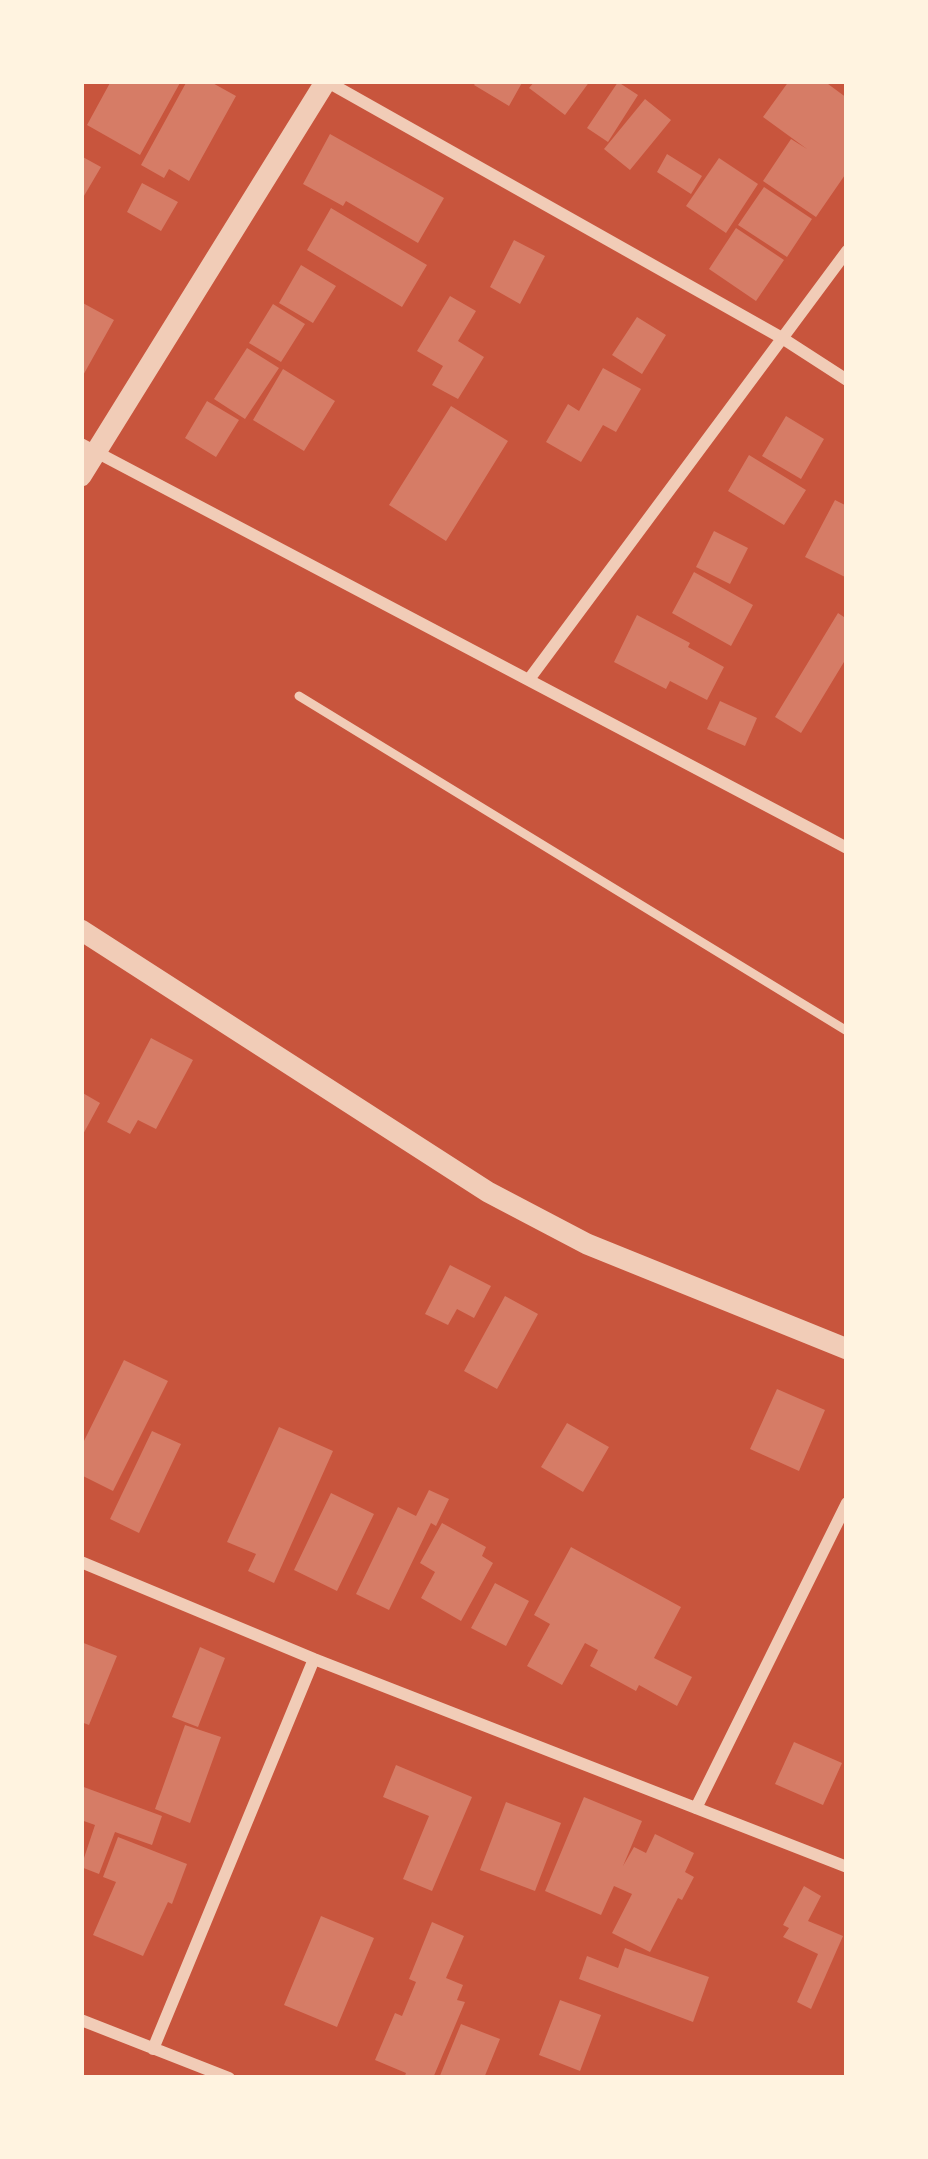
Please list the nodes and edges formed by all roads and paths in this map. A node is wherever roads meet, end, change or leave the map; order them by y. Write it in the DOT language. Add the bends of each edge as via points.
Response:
graph roads {
  1 [pos="326,81"];
  2 [pos="847,251"];
  3 [pos="782,338"];
  4 [pos="847,380"];
  5 [pos="88,448"];
  6 [pos="81,476"];
  7 [pos="530,678"];
  8 [pos="299,696"];
  9 [pos="847,848"];
  10 [pos="81,930"];
  11 [pos="847,1031"];
  12 [pos="847,1349"];
  13 [pos="847,1503"];
  14 [pos="81,1562"];
  15 [pos="314,1659"];
  16 [pos="696,1808"];
  17 [pos="847,1868"];
  18 [pos="81,2020"];
  19 [pos="153,2049"];
  20 [pos="230,2078"];
  1 -- 3 [label="street"];
  1 -- 5 [label="street"];
  2 -- 3 [label="street"];
  3 -- 4 [label="street"];
  3 -- 7 [label="street"];
  5 -- 6 [label="street"];
  5 -- 7 [label="street"];
  7 -- 9 [label="street"];
  8 -- 11 [label="lane"];
  10 -- 12 [label="street" via="488,1192 587,1244"];
  13 -- 16 [label="street"];
  14 -- 15 [label="street"];
  15 -- 16 [label="street"];
  15 -- 19 [label="street"];
  16 -- 17 [label="street"];
  18 -- 19 [label="street"];
  19 -- 20 [label="street"];
}
